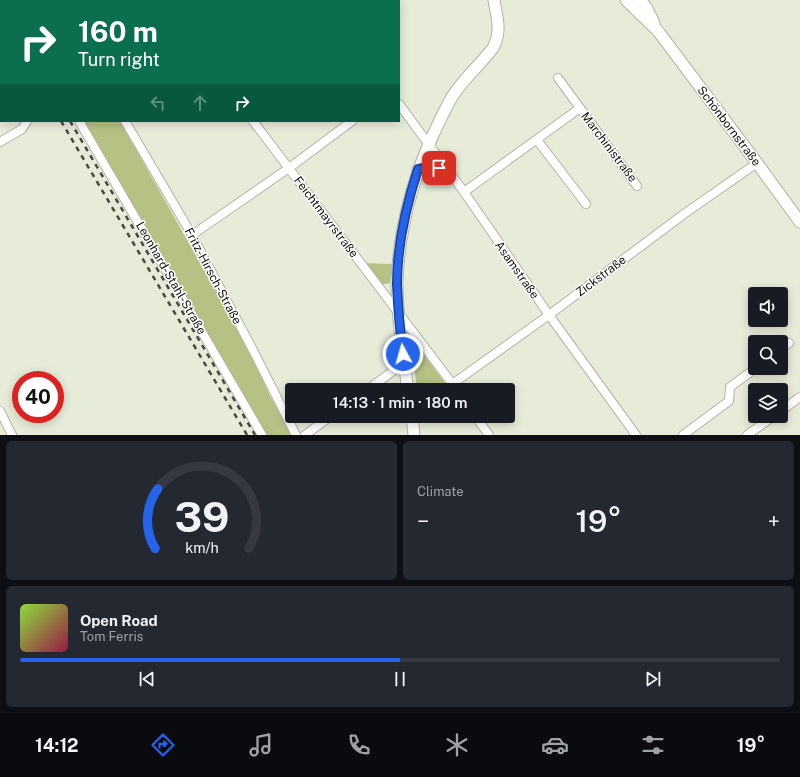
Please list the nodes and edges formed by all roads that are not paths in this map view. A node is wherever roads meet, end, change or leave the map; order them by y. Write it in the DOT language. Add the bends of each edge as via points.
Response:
graph roads {
  1 [pos="494,0"];
  2 [pos="626,0"];
  3 [pos="640,0"];
  4 [pos="658,30"];
  5 [pos="558,78"];
  6 [pos="400,105"];
  7 [pos="580,108"];
  8 [pos="26,122"];
  9 [pos="79,122"];
  10 [pos="126,122"];
  11 [pos="255,122"];
  12 [pos="351,122"];
  13 [pos="537,140"];
  14 [pos="0,142"];
  15 [pos="429,144"];
  16 [pos="757,163"];
  17 [pos="289,168"];
  18 [pos="418,169"];
  19 [pos="448,169"];
  20 [pos="637,186"];
  21 [pos="464,192"];
  22 [pos="586,204"];
  23 [pos="800,222"];
  24 [pos="192,235"];
  25 [pos="398,312"];
  26 [pos="549,315"];
  27 [pos="404,363"];
  28 [pos="748,374"];
  29 [pos="377,383"];
  30 [pos="407,383"];
  31 [pos="451,383"];
  32 [pos="459,383"];
  33 [pos="800,397"];
  34 [pos="788,406"];
  35 [pos="0,411"];
  36 [pos="321,423"];
  37 [pos="413,423"];
  38 [pos="480,423"];
  39 [pos="764,423"];
  40 [pos="12,435"];
  41 [pos="262,435"];
  42 [pos="296,435"];
  43 [pos="305,435"];
  44 [pos="414,435"];
  45 [pos="488,435"];
  46 [pos="636,435"];
  47 [pos="684,435"];
  48 [pos="747,435"];
  1 -- 15 [label="street" via="498,40 453,96"];
  2 -- 4 [label="street, Schönbornstraße"];
  3 -- 4 [label="street, Schönbornstraße"];
  4 -- 16 [label="street, Schönbornstraße"];
  5 -- 7 [label="street, Marchinistraße"];
  6 -- 15 [label="street, Asamstraße"];
  7 -- 13 [label="street, Marchinistraße"];
  7 -- 20 [label="street, Marchinistraße"];
  8 -- 14 [label="street" via="22,129"];
  9 -- 41 [label="street, Leonhard-Stahl-Straße"];
  10 -- 24 [label="street, Fritz-Hirsch-Straße"];
  11 -- 17 [label="street, Feichtmayrstraße"];
  12 -- 17 [label="street"];
  13 -- 21 [label="street, Marchinistraße"];
  13 -- 22 [label="street"];
  15 -- 18 [label="street"];
  15 -- 19 [label="street, Asamstraße"];
  16 -- 23 [label="street, Schönbornstraße"];
  16 -- 26 [label="street, Zickstraße"];
  17 -- 24 [label="street"];
  17 -- 25 [label="street, Feichtmayrstraße"];
  18 -- 19 [label="street"];
  18 -- 25 [label="street" via="401,236 397,283"];
  19 -- 21 [label="street, Asamstraße"];
  21 -- 26 [label="street, Asamstraße"];
  24 -- 42 [label="street, Fritz-Hirsch-Straße"];
  25 -- 27 [label="street"];
  25 -- 31 [label="street, Feichtmayrstraße"];
  26 -- 32 [label="street, Zickstraße"];
  26 -- 46 [label="street, Asamstraße"];
  27 -- 29 [label="street"];
  27 -- 30 [label="street"];
  28 -- 47 [label="street" via="730,388 729,401"];
  33 -- 34 [label="street"];
  35 -- 40 [label="street"];
  36 -- 43 [label="street"];
  37 -- 44 [label="street"];
  38 -- 45 [label="street"];
  39 -- 48 [label="street"];
}
